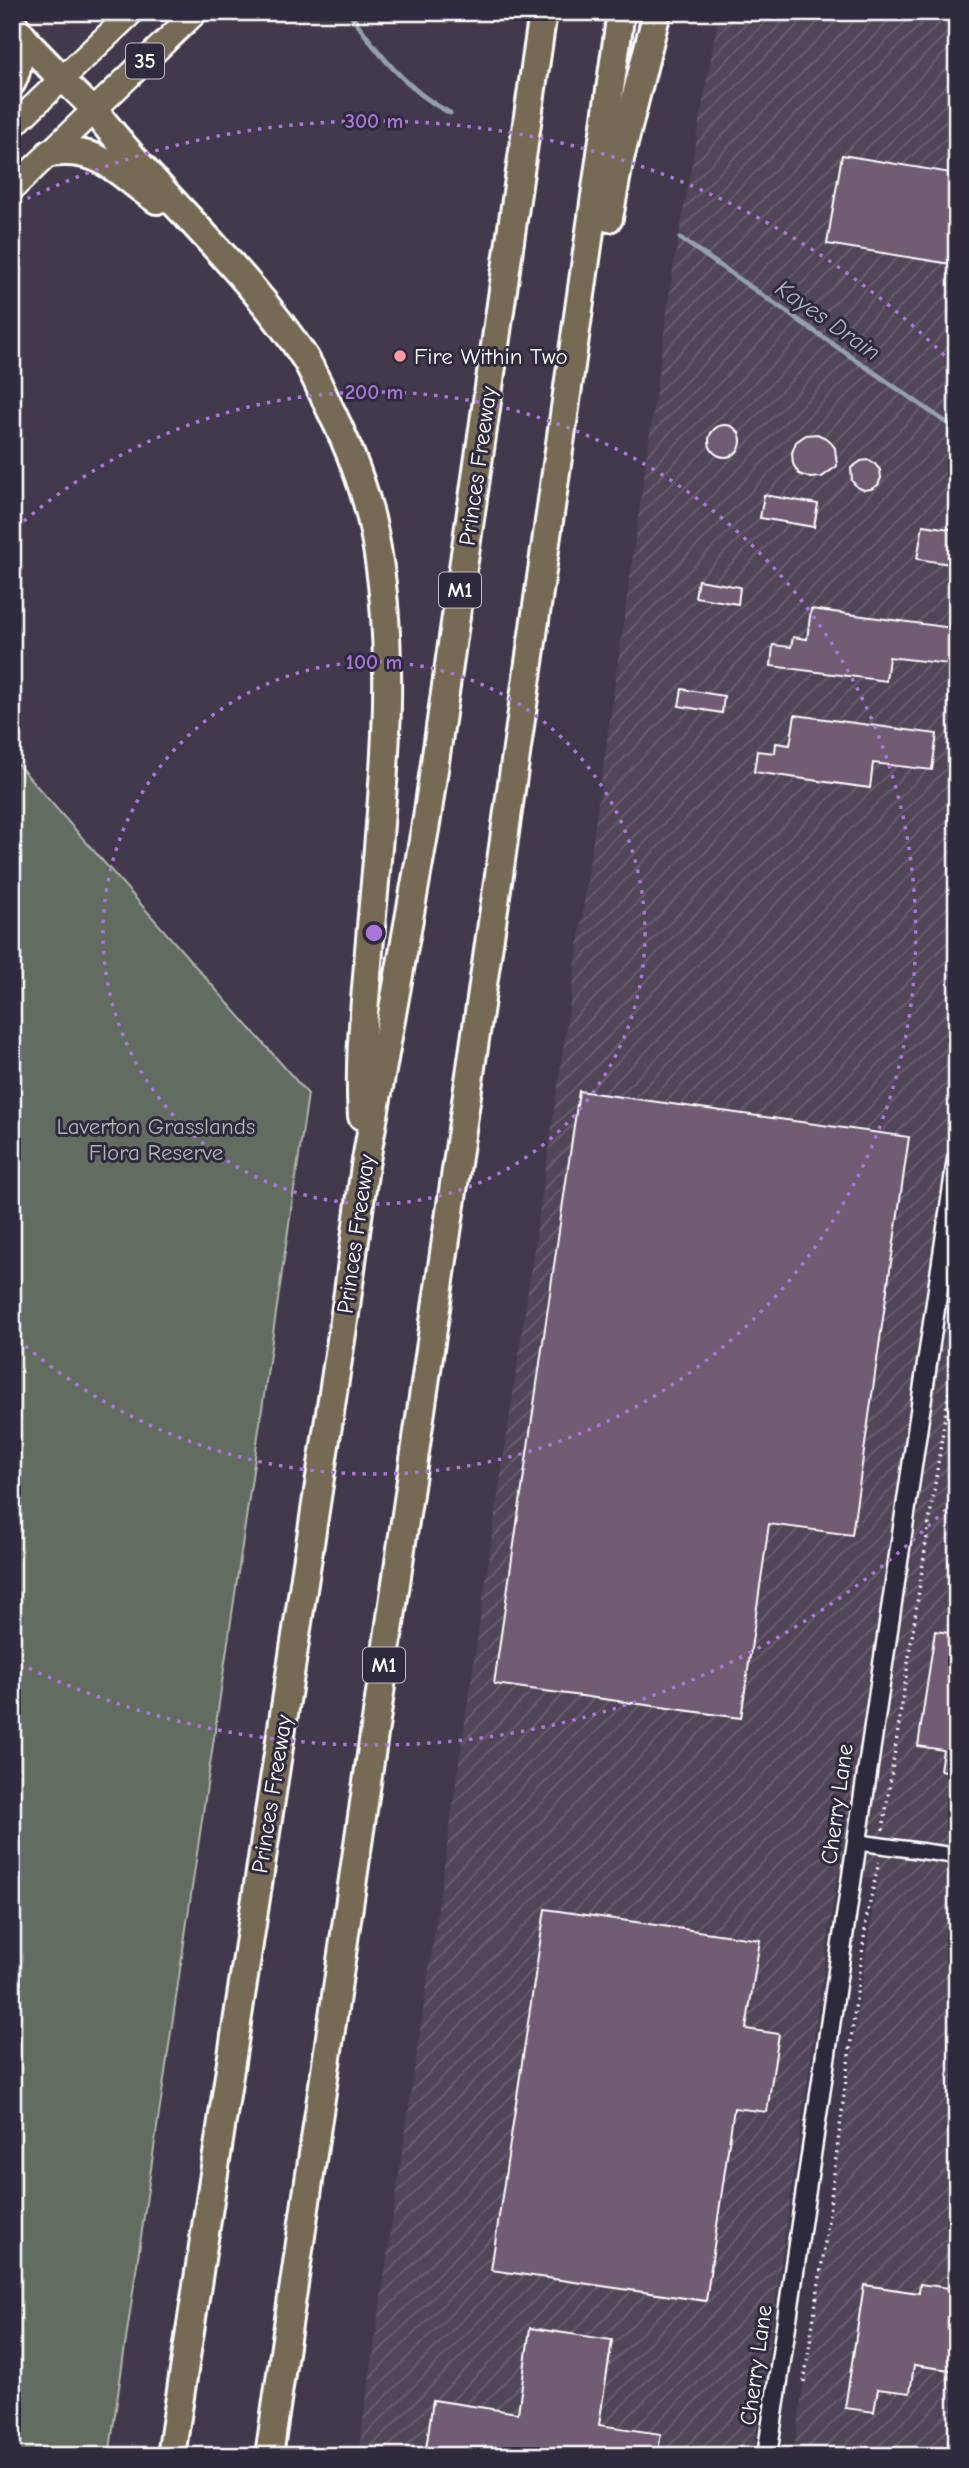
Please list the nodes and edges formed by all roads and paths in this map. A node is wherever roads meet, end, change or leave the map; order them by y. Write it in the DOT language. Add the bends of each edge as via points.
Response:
graph roads {
  1 [pos="132,12"];
  2 [pos="196,12"];
  3 [pos="543,12"];
  4 [pos="621,12"];
  5 [pos="657,12"];
  6 [pos="14,26"];
  7 [pos="62,79"];
  8 [pos="12,82"];
  9 [pos="94,110"];
  10 [pos="12,127"];
  11 [pos="50,153"];
  12 [pos="12,189"];
  13 [pos="199,228"];
  14 [pos="499,875"];
  15 [pos="957,1159"];
  16 [pos="365,1166"];
  17 [pos="856,1842"];
  18 [pos="957,1856"];
  19 [pos="171,2456"];
  20 [pos="269,2456"];
  21 [pos="767,2456"];
  1 -- 7 [label="main road, 35"];
  2 -- 9 [label="main road, 35"];
  3 -- 16 [label="highway, Princes Freeway / M1" via="427,818"];
  4 -- 14 [label="highway, M1"];
  5 -- 14 [label="highway" via="619,163"];
  6 -- 7 [label="highway"];
  6 -- 8 [label="highway" via="20,44"];
  7 -- 9 [label="main road"];
  7 -- 10 [label="main road, 35"];
  9 -- 11 [label="main road, 35"];
  9 -- 13 [label="highway"];
  11 -- 12 [label="main road, 35"];
  11 -- 13 [label="highway" via="90,153"];
  13 -- 16 [label="highway" via="306,359 345,440 374,532 384,632 385,720 361,1044"];
  14 -- 20 [label="highway, M1"];
  15 -- 17 [label="street, Cherry Lane"];
  16 -- 19 [label="highway, Princes Freeway / M1"];
  17 -- 18 [label="street"];
  17 -- 21 [label="street, Cherry Lane"];
}
